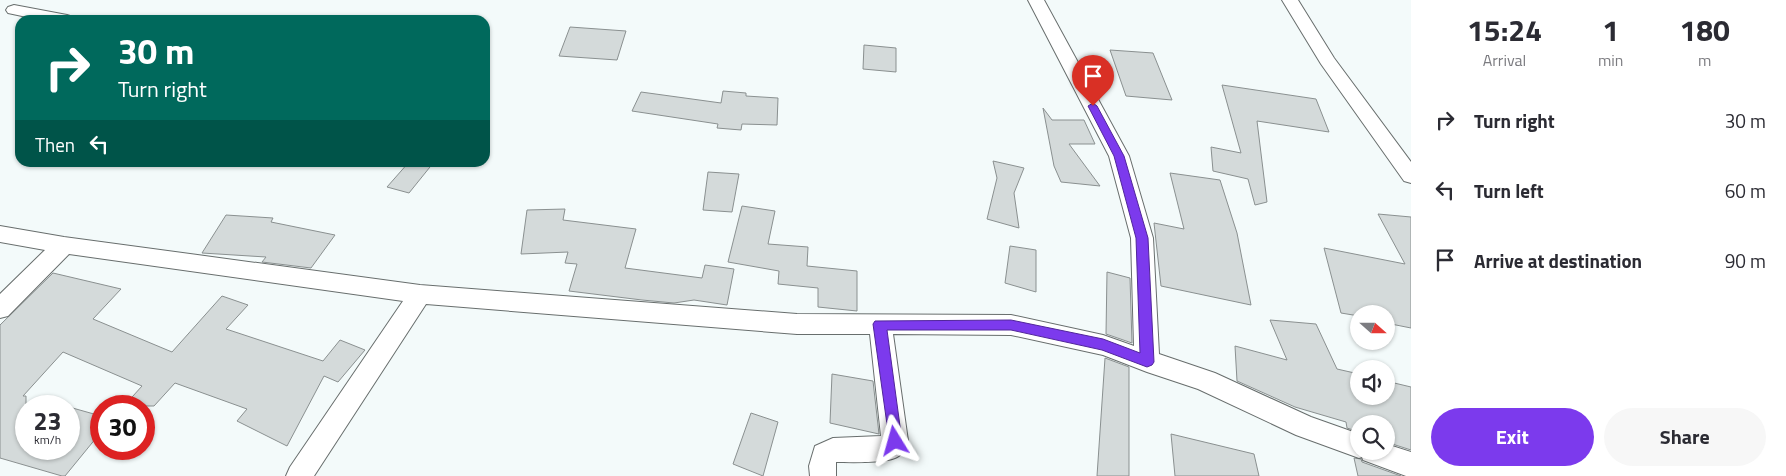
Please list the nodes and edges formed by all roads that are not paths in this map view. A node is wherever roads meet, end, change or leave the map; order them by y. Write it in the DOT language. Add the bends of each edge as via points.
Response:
graph roads {
  1 [pos="28,0"];
  2 [pos="1036,0"];
  3 [pos="1290,0"];
  4 [pos="14,10"];
  5 [pos="40,15"];
  6 [pos="0,20"];
  7 [pos="1411,176"];
  8 [pos="0,234"];
  9 [pos="64,245"];
  10 [pos="420,294"];
  11 [pos="0,309"];
  12 [pos="880,324"];
  13 [pos="1147,362"];
  14 [pos="1350,443"];
  15 [pos="1395,459"];
  16 [pos="1411,465"];
  17 [pos="299,476"];
  18 [pos="823,476"];
  1 -- 4 [label="street"];
  2 -- 13 [label="street" via="1119,156 1142,238"];
  3 -- 7 [label="street" via="1326,60"];
  4 -- 5 [label="street"];
  4 -- 6 [label="street"];
  8 -- 9 [label="street"];
  9 -- 10 [label="street"];
  9 -- 11 [label="street"];
  10 -- 12 [label="street" via="779,322"];
  10 -- 17 [label="street"];
  12 -- 13 [label="street" via="1011,325 1103,345"];
  12 -- 18 [label="street" via="895,441 890,448 833,450 824,456"];
  13 -- 14 [label="street" via="1206,381 1305,427"];
  15 -- 16 [label="street"];
}
